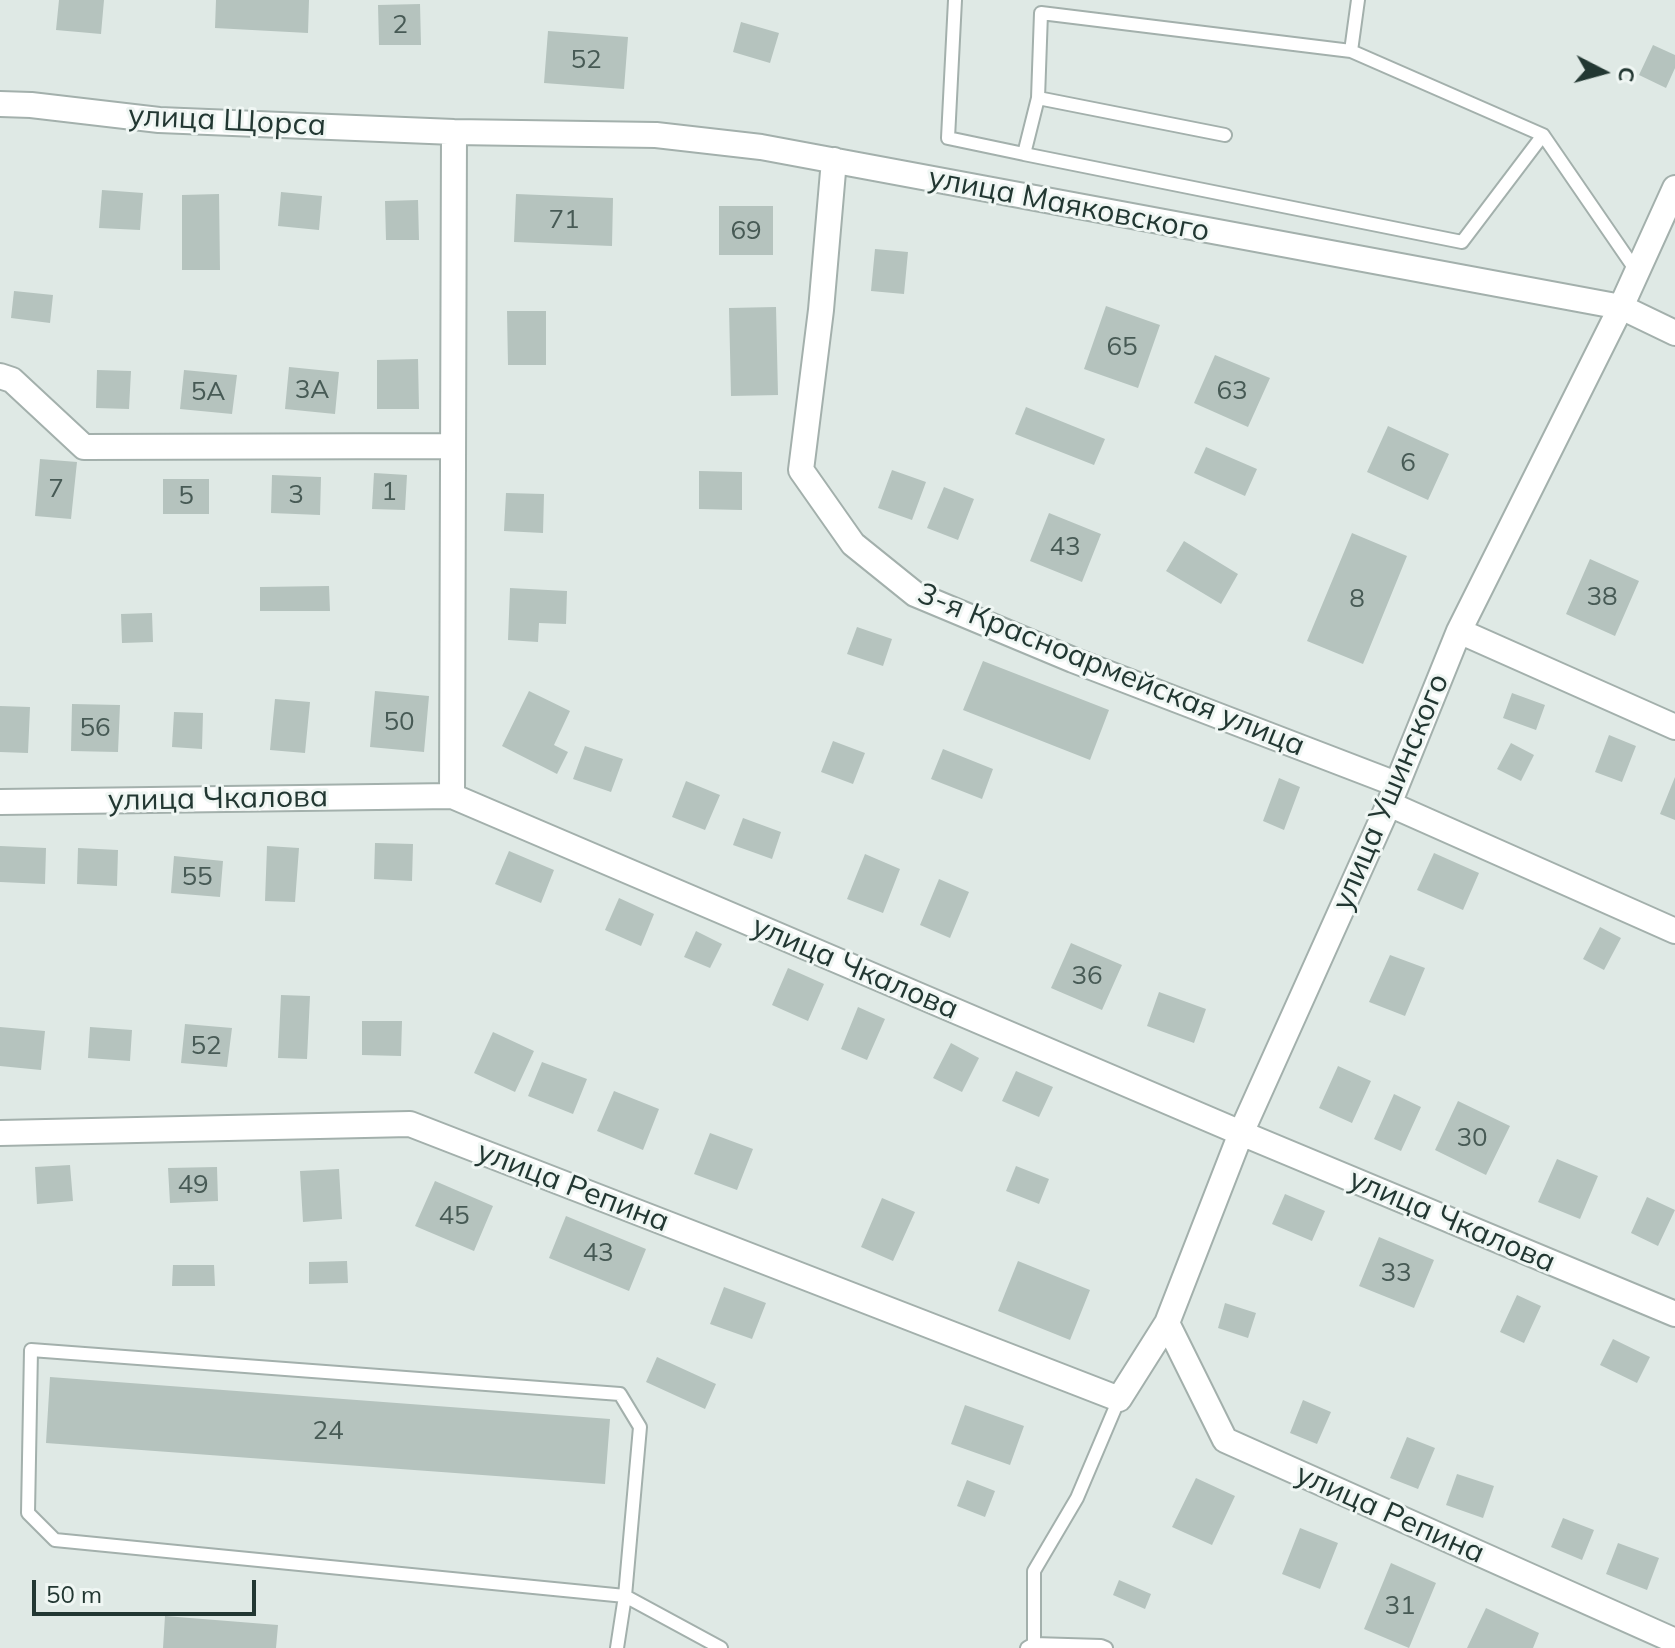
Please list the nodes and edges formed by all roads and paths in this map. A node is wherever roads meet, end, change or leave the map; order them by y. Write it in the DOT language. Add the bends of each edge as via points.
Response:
graph roads {
  1 [pos="955,0"];
  2 [pos="1358,0"];
  3 [pos="1041,7"];
  4 [pos="1351,51"];
  5 [pos="1038,98"];
  6 [pos="0,104"];
  7 [pos="454,132"];
  8 [pos="1225,135"];
  9 [pos="1543,135"];
  10 [pos="1024,154"];
  11 [pos="834,160"];
  12 [pos="1675,188"];
  13 [pos="1637,272"];
  14 [pos="1621,307"];
  15 [pos="1675,333"];
  16 [pos="0,376"];
  17 [pos="451,446"];
  18 [pos="1459,631"];
  19 [pos="1675,727"];
  20 [pos="1393,794"];
  21 [pos="452,796"];
  22 [pos="0,802"];
  23 [pos="1675,931"];
  24 [pos="0,1133"];
  25 [pos="1241,1133"];
  26 [pos="1675,1314"];
  27 [pos="1167,1323"];
  28 [pos="1119,1399"];
  29 [pos="625,1596"];
  30 [pos="1675,1641"];
  31 [pos="1031,1646"];
  32 [pos="617,1648"];
  33 [pos="721,1648"];
  34 [pos="1106,1648"];
  1 -- 10 [label="lane" via="948,138"];
  2 -- 4 [label="lane"];
  3 -- 4 [label="lane"];
  3 -- 5 [label="lane"];
  4 -- 9 [label="lane"];
  5 -- 8 [label="lane"];
  5 -- 10 [label="lane"];
  6 -- 7 [label="street, улица Щорса" via="159,120"];
  7 -- 11 [label="street, улица Маяковского" via="656,135"];
  7 -- 17 [label="street"];
  9 -- 10 [label="lane" via="1462,242"];
  9 -- 13 [label="lane"];
  11 -- 14 [label="street, улица Маяковского"];
  11 -- 20 [label="street, 3-я Красноармейская улица" via="801,470 853,544 915,594"];
  12 -- 13 [label="street, улица Ушинского"];
  13 -- 14 [label="street, улица Ушинского"];
  14 -- 15 [label="street, улица Маяковского"];
  14 -- 18 [label="street, улица Ушинского"];
  16 -- 17 [label="street" via="12,380 84,447"];
  17 -- 21 [label="street"];
  18 -- 19 [label="street"];
  18 -- 20 [label="street, улица Ушинского"];
  20 -- 23 [label="street, 3-я Красноармейская улица"];
  20 -- 25 [label="street, улица Ушинского"];
  21 -- 22 [label="street, улица Чкалова"];
  21 -- 25 [label="street, улица Чкалова"];
  24 -- 28 [label="street, улица Репина" via="410,1124"];
  25 -- 26 [label="street, улица Чкалова"];
  25 -- 27 [label="street, улица Ушинского"];
  27 -- 28 [label="street, улица Ушинского"];
  27 -- 30 [label="street, улица Репина" via="1225,1440"];
  28 -- 31 [label="lane" via="1077,1498 1034,1571"];
  29 -- 29 [label="lane" via="640,1427 620,1394 31,1350 28,1513 55,1540"];
  29 -- 32 [label="lane"];
  29 -- 33 [label="lane"];
  31 -- 34 [label="lane"];
}
